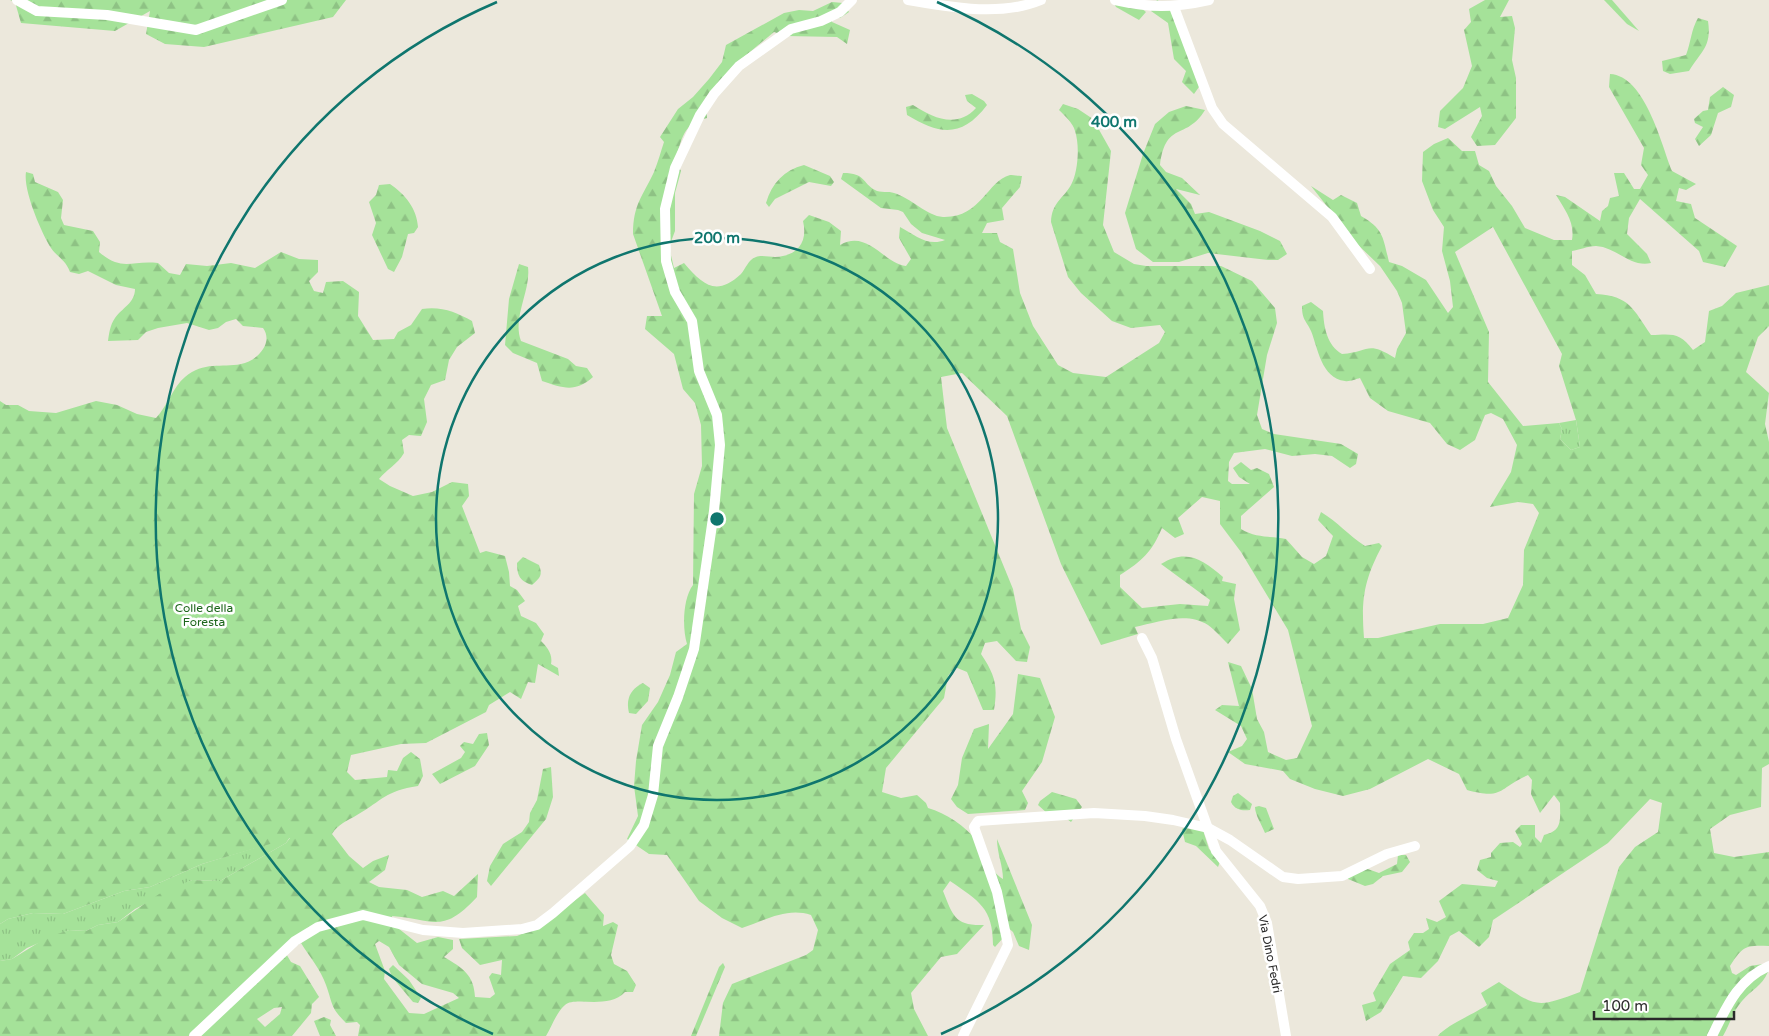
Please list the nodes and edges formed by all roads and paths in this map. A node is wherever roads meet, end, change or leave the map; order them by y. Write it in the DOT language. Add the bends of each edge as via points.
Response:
graph roads {
  1 [pos="17,0"];
  2 [pos="282,0"];
  3 [pos="852,0"];
  4 [pos="908,0"];
  5 [pos="1041,0"];
  6 [pos="1115,0"];
  7 [pos="1209,0"];
  8 [pos="1174,7"];
  9 [pos="1370,269"];
  10 [pos="1142,638"];
  11 [pos="1208,828"];
  12 [pos="1415,846"];
  13 [pos="1769,966"];
  14 [pos="194,1036"];
  15 [pos="963,1036"];
  16 [pos="1286,1036"];
  17 [pos="1712,1036"];
  1 -- 2 [label="street" via="37,11 106,15 196,30"];
  3 -- 14 [label="street" via="840,12 790,29 739,66 700,115 675,168 666,209 666,261 675,292 692,320 699,371 717,415 720,444 694,649 658,746 653,796 644,825 630,846 537,925 463,934 423,930 363,915 318,927 294,941"];
  4 -- 5 [label="street" via="963,8 1013,9"];
  6 -- 8 [label="street"];
  7 -- 8 [label="street"];
  8 -- 9 [label="street" via="1212,108 1223,124 1332,218"];
  10 -- 11 [label="street, Via Dino Fedri" via="1152,658 1176,740"];
  11 -- 12 [label="street" via="1283,877 1298,879 1342,876 1387,854"];
  11 -- 15 [label="street" via="1145,816 1094,813 978,821 974,828 997,892 1008,945"];
  11 -- 16 [label="street, Via Dino Fedri" via="1216,851 1260,906 1267,923"];
  13 -- 17 [label="street" via="1744,983 1728,1004"];
}
